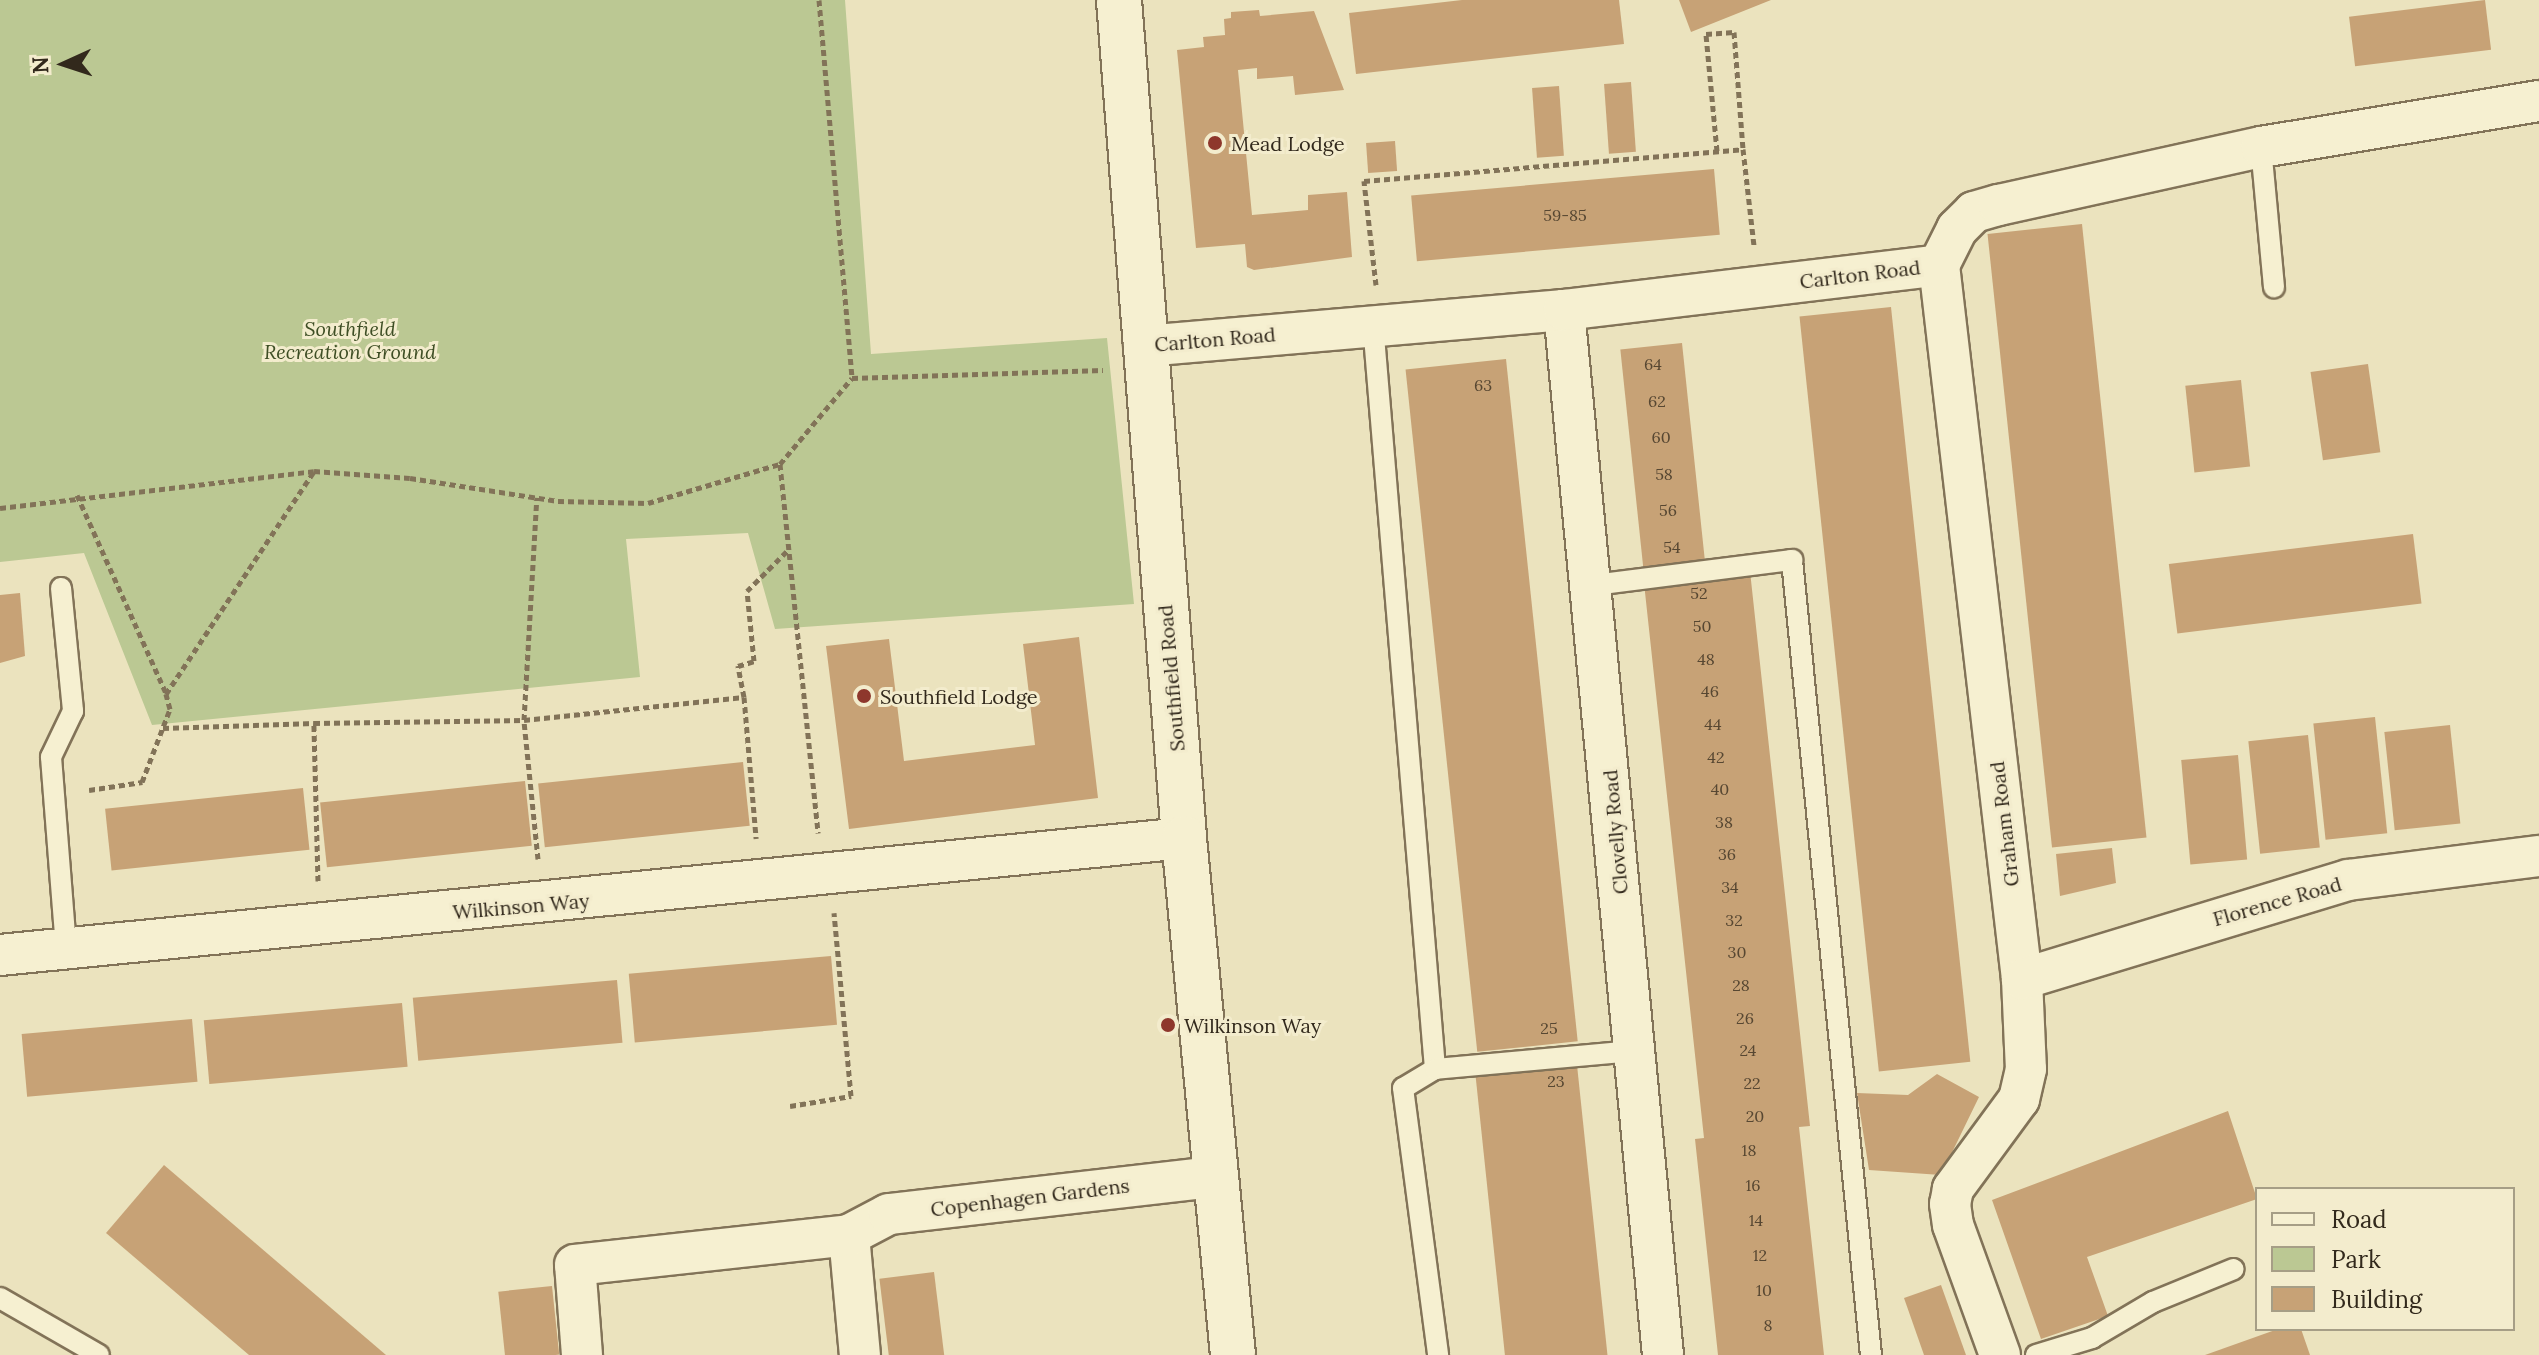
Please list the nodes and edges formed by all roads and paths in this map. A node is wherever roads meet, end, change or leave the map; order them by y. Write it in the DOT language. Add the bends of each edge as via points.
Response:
graph roads {
  1 [pos="819,0"];
  2 [pos="1119,0"];
  3 [pos="2539,101"];
  4 [pos="2261,147"];
  5 [pos="1743,149"];
  6 [pos="1717,151"];
  7 [pos="1939,265"];
  8 [pos="1759,287"];
  9 [pos="2274,287"];
  10 [pos="1564,310"];
  11 [pos="1377,324"];
  12 [pos="1126,358"];
  13 [pos="852,378"];
  14 [pos="780,464"];
  15 [pos="314,471"];
  16 [pos="77,495"];
  17 [pos="537,497"];
  18 [pos="0,508"];
  19 [pos="789,549"];
  20 [pos="1594,585"];
  21 [pos="61,588"];
  22 [pos="166,694"];
  23 [pos="744,697"];
  24 [pos="524,720"];
  25 [pos="314,723"];
  26 [pos="163,728"];
  27 [pos="90,804"];
  28 [pos="1184,838"];
  29 [pos="2539,856"];
  30 [pos="827,876"];
  31 [pos="759,883"];
  32 [pos="543,904"];
  33 [pos="320,925"];
  34 [pos="66,949"];
  35 [pos="0,955"];
  36 [pos="2022,979"];
  37 [pos="1634,1051"];
  38 [pos="1435,1069"];
  39 [pos="790,1106"];
  40 [pos="1216,1177"];
  41 [pos="849,1235"];
  42 [pos="2234,1269"];
  43 [pos="0,1298"];
  44 [pos="99,1355"];
  45 [pos="582,1355"];
  46 [pos="860,1355"];
  47 [pos="1233,1355"];
  48 [pos="1438,1355"];
  49 [pos="1663,1355"];
  50 [pos="1871,1355"];
  51 [pos="2000,1355"];
  52 [pos="2036,1355"];
  1 -- 13 [label="path"];
  2 -- 12 [label="main road, Southfield Road" via="1140,230"];
  3 -- 4 [label="street, Carlton Road"];
  4 -- 7 [label="street, Carlton Road" via="1974,212 1957,229"];
  4 -- 9 [label="lane"];
  5 -- 6 [label="path"];
  5 -- 6 [label="path" via="1734,32 1706,34"];
  5 -- 8 [label="path"];
  6 -- 11 [label="path" via="1364,181"];
  7 -- 8 [label="street, Carlton Road"];
  7 -- 36 [label="street, Graham Road"];
  8 -- 10 [label="street, Carlton Road"];
  10 -- 11 [label="street, Carlton Road"];
  10 -- 20 [label="street, Clovelly Road"];
  11 -- 12 [label="street, Carlton Road"];
  11 -- 38 [label="lane"];
  12 -- 13 [label="path"];
  12 -- 28 [label="main road, Southfield Road"];
  13 -- 14 [label="path"];
  14 -- 17 [label="path" via="648,503"];
  14 -- 19 [label="path"];
  15 -- 16 [label="path"];
  15 -- 17 [label="path" via="410,478"];
  15 -- 22 [label="path"];
  16 -- 18 [label="path"];
  16 -- 22 [label="path"];
  17 -- 24 [label="path"];
  19 -- 23 [label="path" via="747,591 754,661 738,666"];
  19 -- 30 [label="path"];
  20 -- 37 [label="street, Clovelly Road"];
  20 -- 50 [label="lane" via="1792,560"];
  21 -- 34 [label="lane" via="73,711 51,757"];
  22 -- 26 [label="path" via="170,709"];
  23 -- 24 [label="path"];
  23 -- 31 [label="path"];
  24 -- 25 [label="path"];
  24 -- 32 [label="path"];
  25 -- 26 [label="path"];
  25 -- 33 [label="path"];
  26 -- 27 [label="path" via="142,782 89,788"];
  28 -- 30 [label="street, Wilkinson Way"];
  28 -- 40 [label="main road, Southfield Road"];
  29 -- 36 [label="street, Florence Road" via="2348,880"];
  30 -- 31 [label="street, Wilkinson Way"];
  30 -- 39 [label="path" via="851,1096"];
  31 -- 32 [label="street, Wilkinson Way"];
  32 -- 33 [label="street, Wilkinson Way"];
  33 -- 34 [label="street, Wilkinson Way"];
  34 -- 35 [label="street, Wilkinson Way"];
  36 -- 51 [label="street, Graham Road" via="2026,1069 2019,1099 1953,1189 1950,1204"];
  37 -- 38 [label="lane"];
  37 -- 49 [label="street, Clovelly Road"];
  38 -- 48 [label="lane" via="1403,1088"];
  40 -- 41 [label="street, Copenhagen Gardens" via="889,1214"];
  40 -- 47 [label="main road, Southfield Road"];
  41 -- 45 [label="street, Copenhagen Gardens" via="575,1265"];
  41 -- 46 [label="street"];
  42 -- 52 [label="lane" via="2153,1302 2092,1338"];
  43 -- 44 [label="lane"];
}
